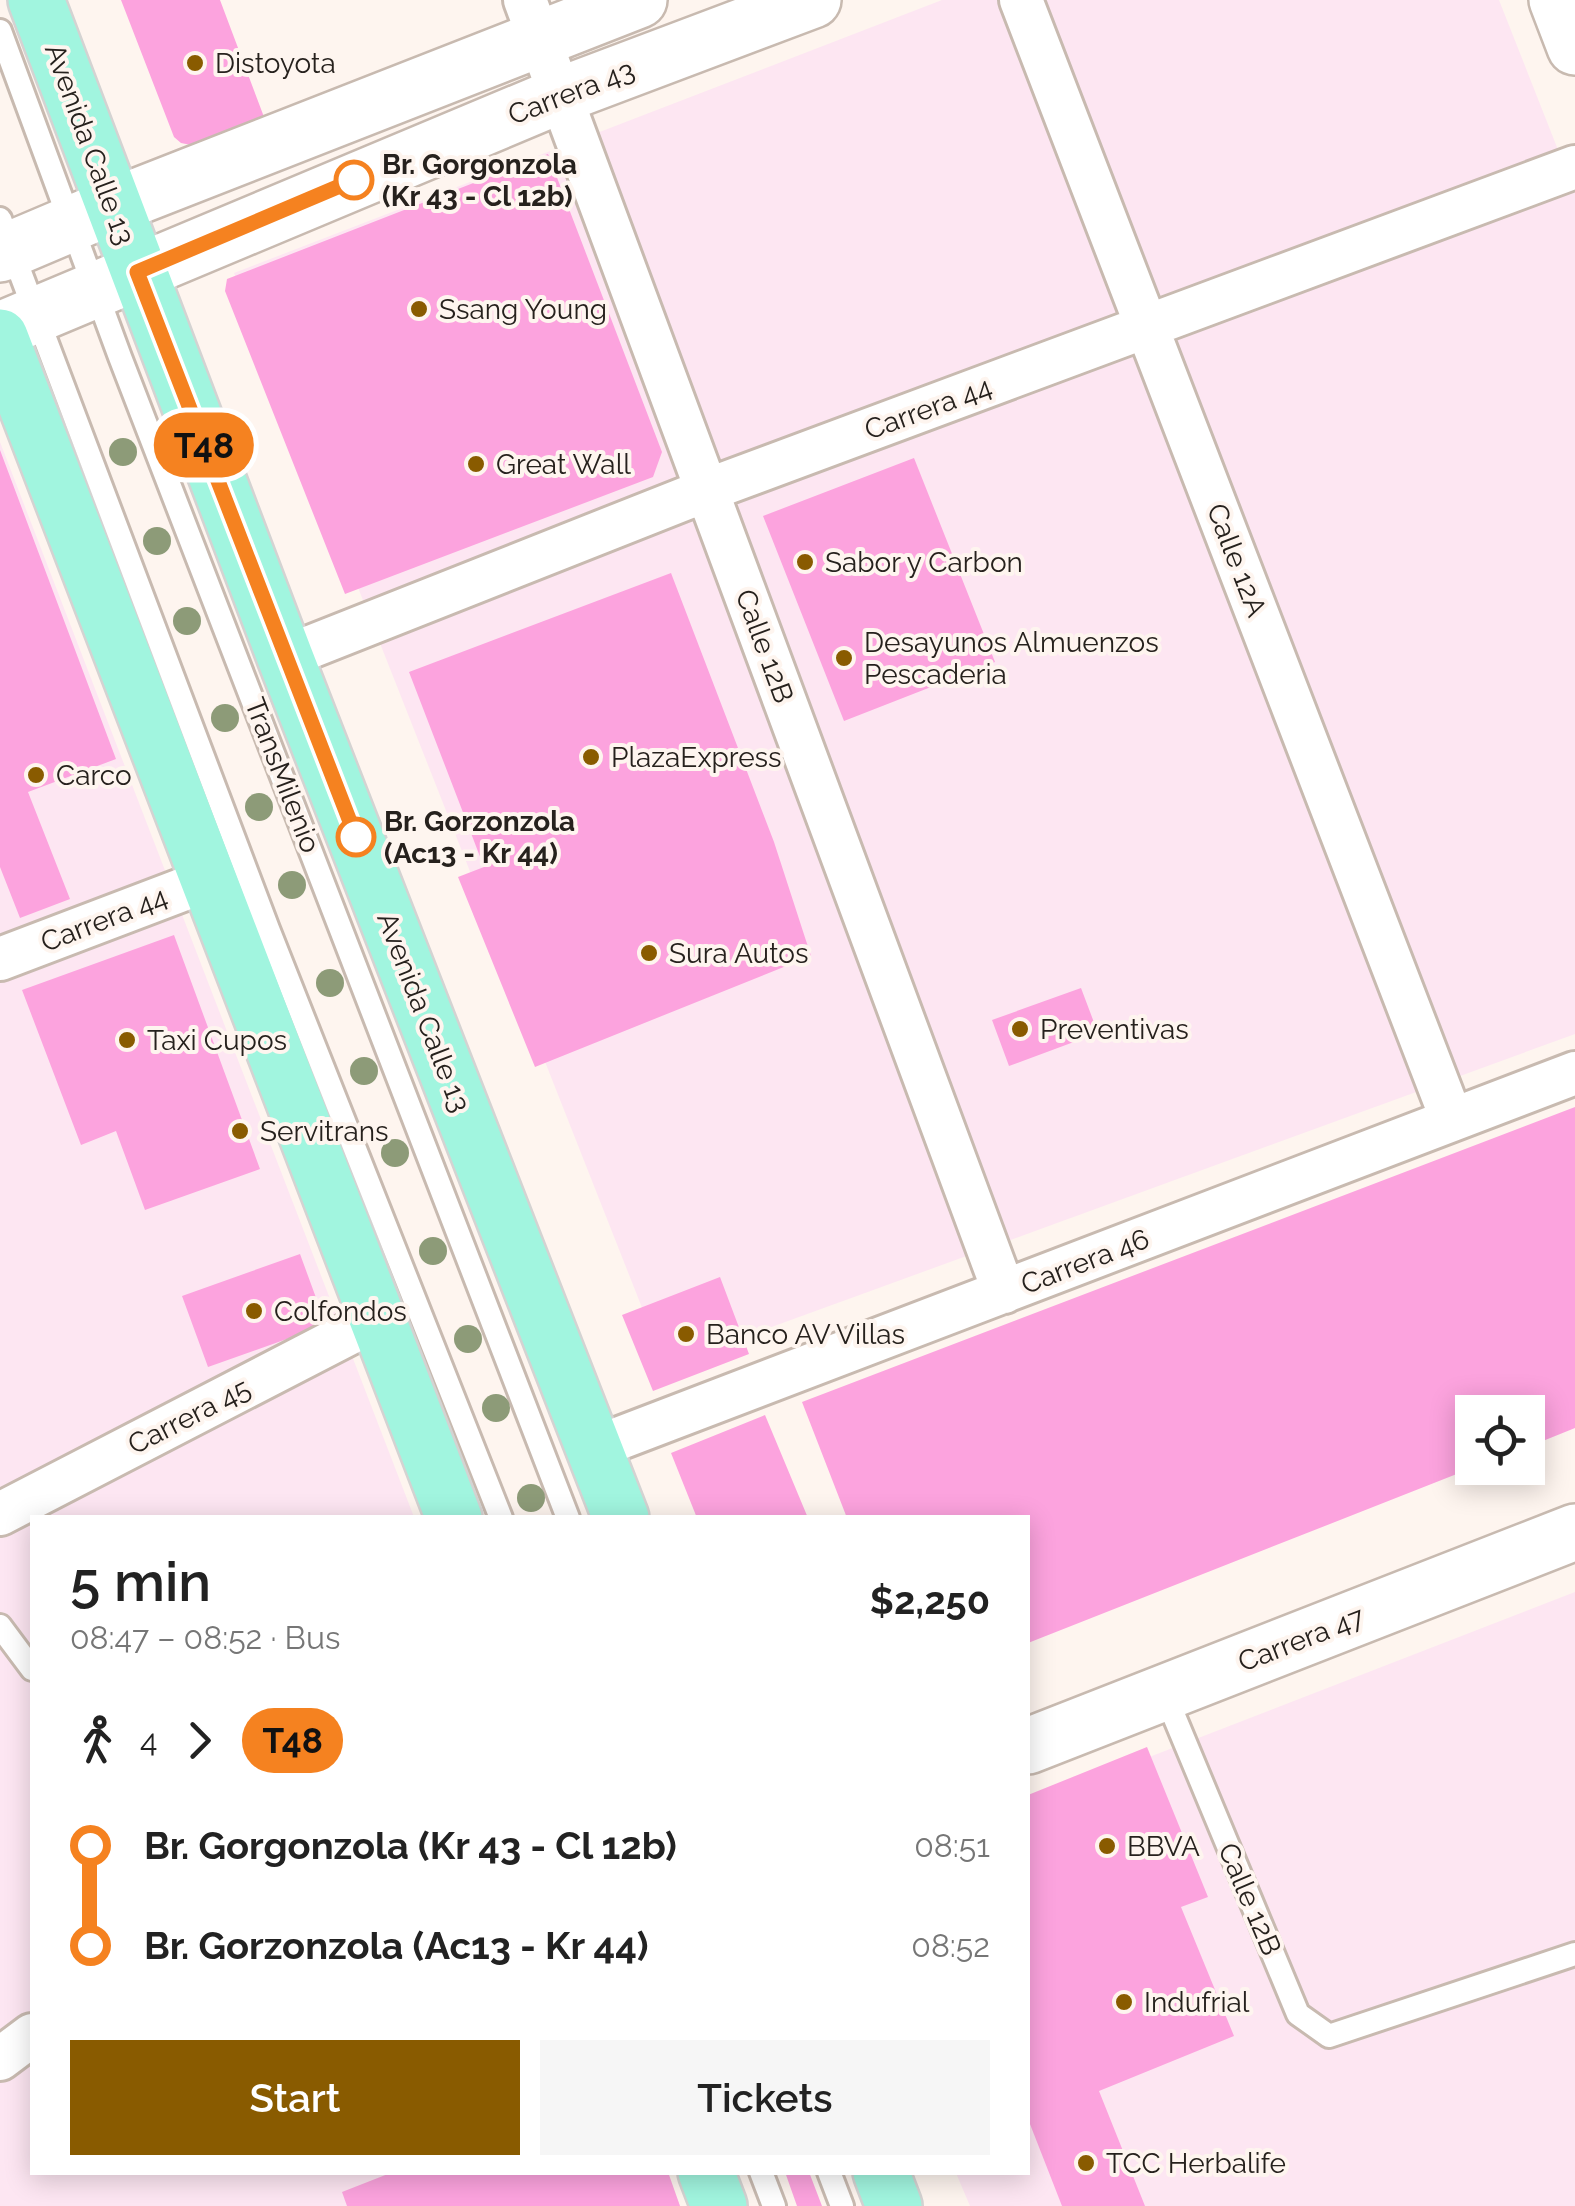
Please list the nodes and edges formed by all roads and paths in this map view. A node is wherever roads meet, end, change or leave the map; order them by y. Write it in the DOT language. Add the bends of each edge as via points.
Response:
graph roads {
  1 [pos="36,0"];
  2 [pos="639,0"];
  3 [pos="813,0"];
  4 [pos="1022,0"];
  5 [pos="1557,0"];
  6 [pos="532,20"];
  7 [pos="0,31"];
  8 [pos="1575,46"];
  9 [pos="561,95"];
  10 [pos="1575,167"];
  11 [pos="92,215"];
  12 [pos="4,241"];
  13 [pos="116,281"];
  14 [pos="1149,325"];
  15 [pos="12,327"];
  16 [pos="707,490"];
  17 [pos="285,657"];
  18 [pos="208,880"];
  19 [pos="0,958"];
  20 [pos="1575,1073"];
  21 [pos="1452,1120"];
  22 [pos="1004,1292"];
  23 [pos="377,1319"];
  24 [pos="594,1448"];
  25 [pos="0,1514"];
  26 [pos="453,1515"];
  27 [pos="501,1515"];
  28 [pos="568,1515"];
  29 [pos="570,1515"];
  30 [pos="621,1515"];
  31 [pos="1575,1532"];
  32 [pos="0,1626"];
  33 [pos="30,1666"];
  34 [pos="1164,1692"];
  35 [pos="1030,1745"];
  36 [pos="1575,1954"];
  37 [pos="30,2036"];
  38 [pos="0,2059"];
  39 [pos="707,2175"];
  40 [pos="762,2175"];
  41 [pos="830,2175"];
  42 [pos="881,2175"];
  43 [pos="719,2206"];
  44 [pos="774,2206"];
  45 [pos="842,2206"];
  46 [pos="894,2206"];
  1 -- 11 [label="main road, Avenida Calle 13"];
  2 -- 6 [label="street"];
  3 -- 9 [label="street, Carrera 43"];
  4 -- 14 [label="street, Calle 12A"];
  5 -- 8 [label="street"];
  6 -- 9 [label="street, Calle 12B"];
  6 -- 11 [label="street"];
  7 -- 11 [label="lane"];
  9 -- 13 [label="street, Carrera 43"];
  9 -- 16 [label="street, Calle 12B"];
  10 -- 14 [label="street, Carrera 44"];
  11 -- 12 [label="street"];
  11 -- 13 [label="main road, Avenida Calle 13"];
  12 -- 15 [label="lane"];
  13 -- 15 [label="street, Carrera 43"];
  13 -- 17 [label="main road, Avenida Calle 13"];
  13 -- 28 [label="lane, TransMilenio"];
  14 -- 16 [label="street, Carrera 44"];
  14 -- 21 [label="street, Calle 12A"];
  15 -- 18 [label="main road"];
  15 -- 27 [label="lane" via="268,928"];
  16 -- 17 [label="street, Carrera 44"];
  16 -- 22 [label="street, Calle 12B"];
  17 -- 24 [label="main road, Avenida Calle 13"];
  18 -- 19 [label="street, Carrera 44"];
  18 -- 23 [label="main road"];
  20 -- 21 [label="street, Carrera 46"];
  21 -- 22 [label="street, Carrera 46"];
  22 -- 24 [label="street, Carrera 46"];
  23 -- 25 [label="street, Carrera 45"];
  23 -- 26 [label="main road"];
  24 -- 29 [label="lane, TransMilenio"];
  24 -- 30 [label="main road, Avenida Calle 13"];
  31 -- 34 [label="street, Carrera 47"];
  32 -- 33 [label="lane"];
  34 -- 35 [label="street, Carrera 47"];
  34 -- 36 [label="lane, Calle 12B" via="1298,2014 1329,2036"];
  37 -- 38 [label="street"];
  39 -- 43 [label="main road"];
  40 -- 44 [label="lane"];
  41 -- 45 [label="lane"];
  42 -- 46 [label="main road"];
}
